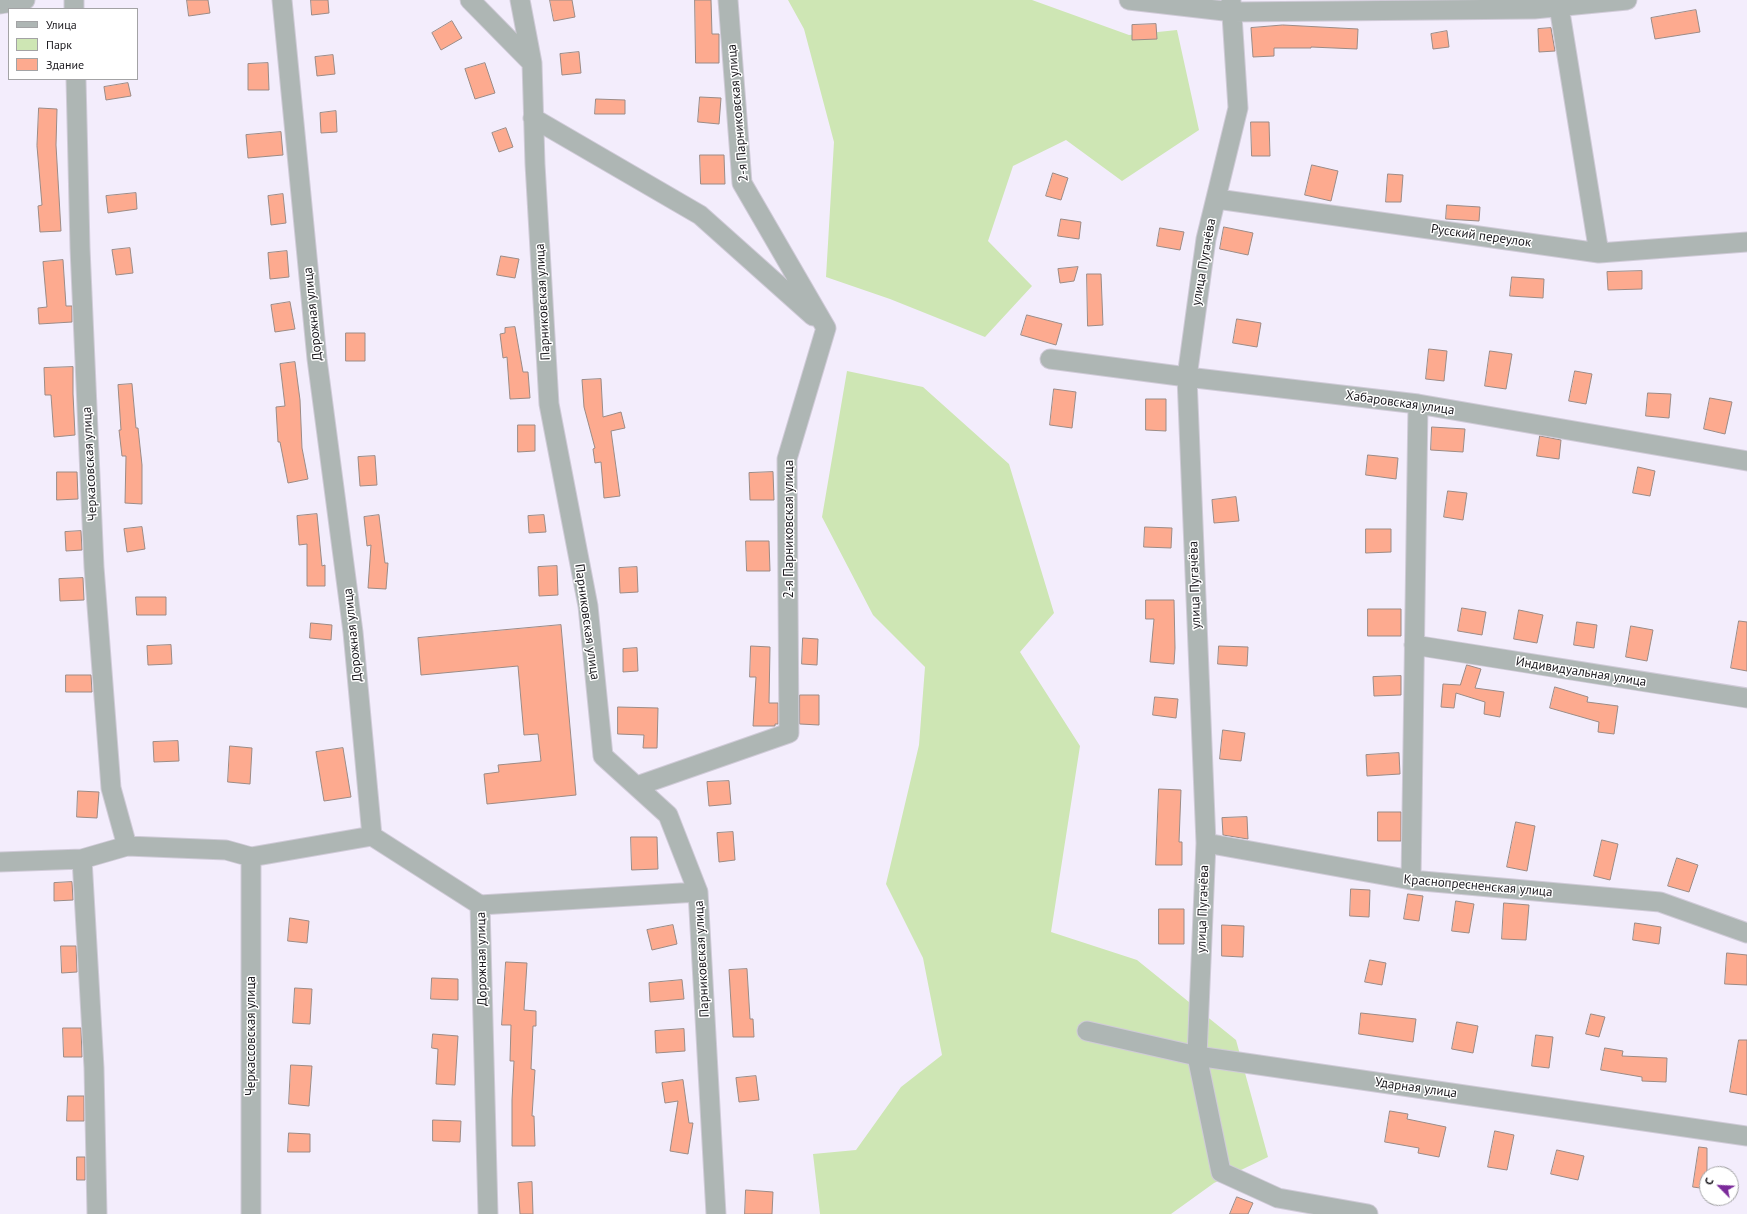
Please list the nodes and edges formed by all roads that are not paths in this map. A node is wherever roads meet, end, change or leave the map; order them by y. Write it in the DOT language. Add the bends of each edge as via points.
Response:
graph roads {
  1 [pos="25,0"];
  2 [pos="282,0"];
  3 [pos="470,0"];
  4 [pos="520,0"];
  5 [pos="728,0"];
  6 [pos="1129,0"];
  7 [pos="1627,0"];
  8 [pos="1558,3"];
  9 [pos="0,4"];
  10 [pos="1232,6"];
  11 [pos="532,63"];
  12 [pos="76,80"];
  13 [pos="533,118"];
  14 [pos="1217,199"];
  15 [pos="1747,242"];
  16 [pos="1599,253"];
  17 [pos="826,328"];
  18 [pos="1050,359"];
  19 [pos="1187,377"];
  20 [pos="1418,404"];
  21 [pos="1747,461"];
  22 [pos="1414,645"];
  23 [pos="1747,698"];
  24 [pos="636,786"];
  25 [pos="372,836"];
  26 [pos="1206,843"];
  27 [pos="127,846"];
  28 [pos="251,857"];
  29 [pos="82,859"];
  30 [pos="0,862"];
  31 [pos="1411,880"];
  32 [pos="698,892"];
  33 [pos="480,905"];
  34 [pos="1747,933"];
  35 [pos="1087,1031"];
  36 [pos="1197,1056"];
  37 [pos="1747,1136"];
  38 [pos="96,1214"];
  39 [pos="251,1214"];
  40 [pos="488,1214"];
  41 [pos="716,1214"];
  42 [pos="1368,1214"];
  1 -- 9 [label="street"];
  2 -- 25 [label="street, Дорожная улица" via="317,359 353,632"];
  3 -- 11 [label="street"];
  4 -- 11 [label="street, Парниковская улица"];
  5 -- 17 [label="street, 2-я Парниковская улица" via="742,183"];
  6 -- 10 [label="street"];
  7 -- 8 [label="street"];
  8 -- 10 [label="street" via="1534,9"];
  8 -- 16 [label="street"];
  10 -- 14 [label="street, улица Пугачёва" via="1238,108"];
  11 -- 13 [label="street, Парниковская улица"];
  12 -- 27 [label="street, Черкасовская улица" via="80,248 94,567 111,788"];
  13 -- 17 [label="street" via="700,215"];
  13 -- 24 [label="street, Парниковская улица" via="549,404 588,606 603,756"];
  14 -- 16 [label="street, Русский переулок"];
  14 -- 19 [label="street, улица Пугачёва" via="1206,239"];
  15 -- 16 [label="street, Русский переулок"];
  17 -- 24 [label="street, 2-я Парниковская улица" via="787,459 789,733"];
  18 -- 19 [label="street, Хабаровская улица"];
  19 -- 20 [label="street, Хабаровская улица"];
  19 -- 26 [label="street, улица Пугачёва"];
  20 -- 21 [label="street, Хабаровская улица"];
  20 -- 22 [label="street"];
  22 -- 23 [label="street, Индивидуальная улица"];
  22 -- 31 [label="street"];
  24 -- 32 [label="street, Парниковская улица" via="668,815"];
  25 -- 28 [label="street"];
  25 -- 33 [label="street, Дорожная улица"];
  26 -- 31 [label="street, Краснопресненская улица"];
  26 -- 36 [label="street, улица Пугачёва"];
  27 -- 28 [label="street" via="226,850"];
  27 -- 29 [label="street"];
  28 -- 39 [label="street, Черкассовская улица"];
  29 -- 30 [label="street"];
  29 -- 38 [label="street" via="94,1068"];
  31 -- 34 [label="street, Краснопресненская улица" via="1660,902"];
  32 -- 33 [label="street"];
  32 -- 41 [label="street, Парниковская улица"];
  33 -- 40 [label="street, Дорожная улица"];
  35 -- 36 [label="street, Ударная улица"];
  36 -- 37 [label="street, Ударная улица"];
  36 -- 42 [label="street, улица Пугачёва" via="1221,1172 1278,1198"];
}
